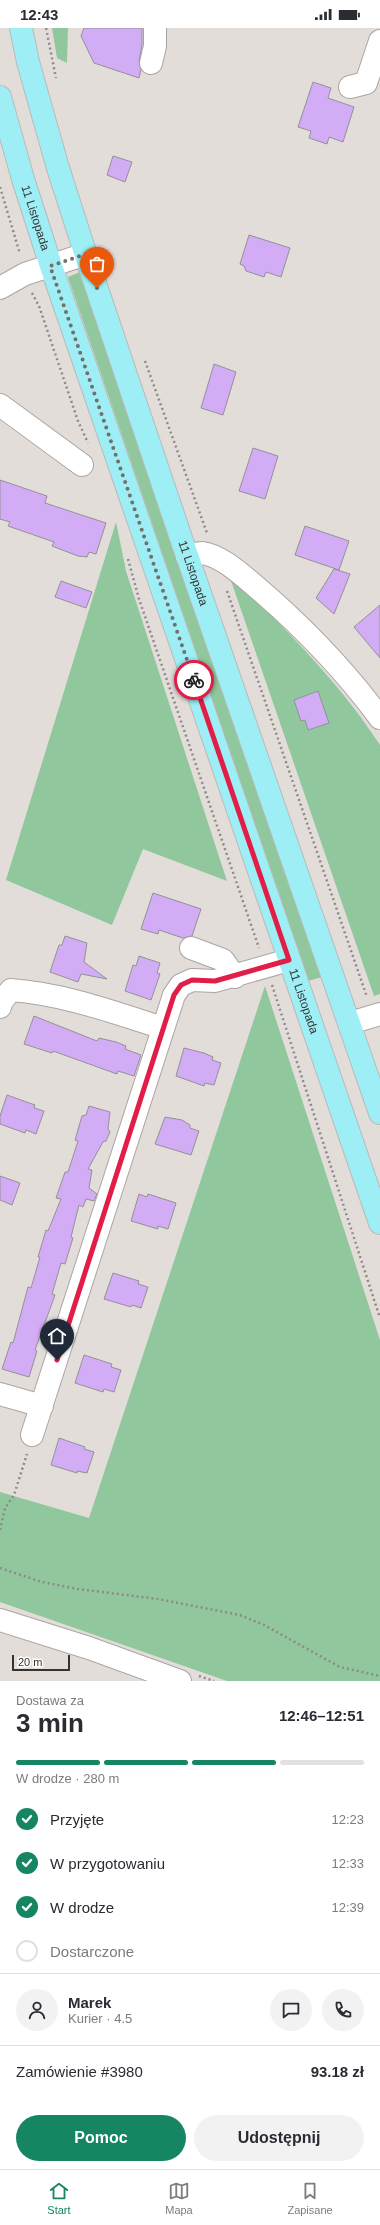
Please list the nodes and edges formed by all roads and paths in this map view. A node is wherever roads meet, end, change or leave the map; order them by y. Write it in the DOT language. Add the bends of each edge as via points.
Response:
graph roads {
  1 [pos="21,28"];
  2 [pos="155,28"];
  3 [pos="380,41"];
  4 [pos="150,63"];
  5 [pos="350,87"];
  6 [pos="0,97"];
  7 [pos="0,187"];
  8 [pos="86,254"];
  9 [pos="50,266"];
  10 [pos="25,274"];
  11 [pos="0,288"];
  12 [pos="0,404"];
  13 [pos="87,457"];
  14 [pos="126,552"];
  15 [pos="187,556"];
  16 [pos="380,718"];
  17 [pos="190,948"];
  18 [pos="289,960"];
  19 [pos="266,967"];
  20 [pos="235,977"];
  21 [pos="0,1007"];
  22 [pos="380,1014"];
  23 [pos="350,1023"];
  24 [pos="163,1028"];
  25 [pos="380,1113"];
  26 [pos="380,1223"];
  27 [pos="380,1318"];
  28 [pos="0,1394"];
  29 [pos="42,1406"];
  30 [pos="32,1435"];
  31 [pos="0,1530"];
  32 [pos="0,1568"];
  33 [pos="0,1620"];
  34 [pos="380,1676"];
  35 [pos="180,1681"];
  1 -- 8 [label="main road, 11 Listopada" via="58,168"];
  2 -- 4 [label="street" via="155,46"];
  3 -- 5 [label="street" via="366,82"];
  6 -- 9 [label="main road, 11 Listopada"];
  7 -- 10 [label="path"];
  8 -- 9 [label="street"];
  8 -- 15 [label="main road, 11 Listopada"];
  9 -- 10 [label="street"];
  9 -- 18 [label="main road, 11 Listopada"];
  10 -- 11 [label="street"];
  10 -- 13 [label="path" via="39,306 78,421"];
  12 -- 13 [label="street"];
  14 -- 19 [label="path" via="139,599"];
  15 -- 16 [label="street" via="203,553 232,566 319,643"];
  15 -- 23 [label="main road, 11 Listopada"];
  17 -- 20 [label="street" via="223,960"];
  18 -- 19 [label="street"];
  18 -- 26 [label="main road, 11 Listopada"];
  19 -- 20 [label="street"];
  19 -- 27 [label="path"];
  20 -- 24 [label="street" via="215,981 192,980 181,985 174,995"];
  21 -- 24 [label="street" via="11,990 30,992 75,1000"];
  22 -- 23 [label="street"];
  23 -- 25 [label="main road, 11 Listopada"];
  24 -- 29 [label="street"];
  28 -- 29 [label="street"];
  29 -- 30 [label="street"];
  30 -- 31 [label="path" via="14,1495 5,1508"];
  32 -- 34 [label="path" via="42,1582 165,1600 240,1615 264,1625 340,1667"];
  33 -- 35 [label="street" via="89,1648"];
}
